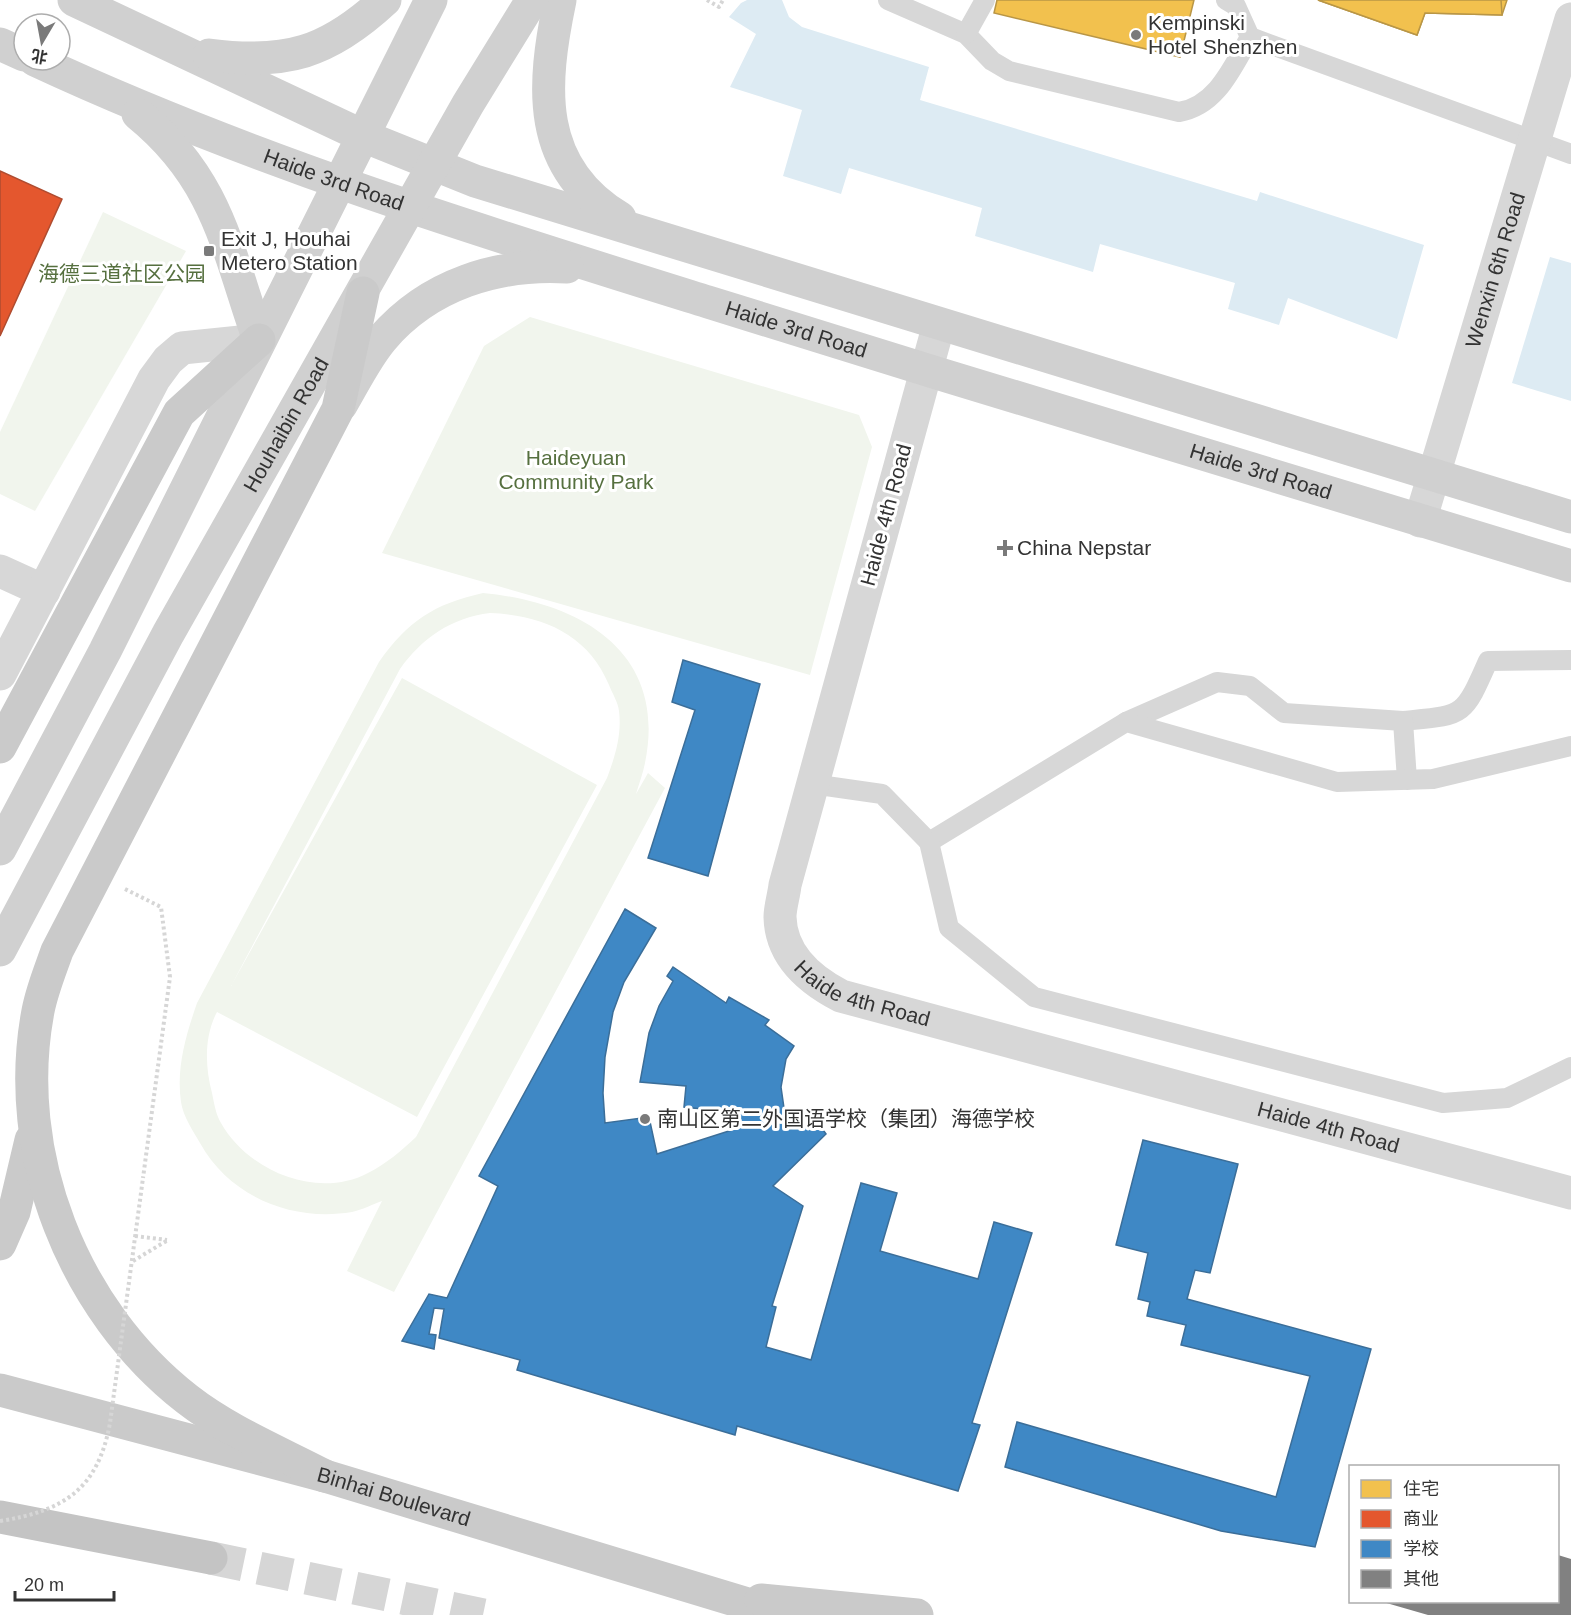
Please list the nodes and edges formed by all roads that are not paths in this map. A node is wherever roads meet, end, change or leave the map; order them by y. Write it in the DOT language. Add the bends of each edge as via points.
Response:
graph roads {
  1 [pos="74,0"];
  2 [pos="385,0"];
  3 [pos="430,0"];
  4 [pos="532,0"];
  5 [pos="560,0"];
  6 [pos="888,0"];
  7 [pos="986,0"];
  8 [pos="1226,0"];
  9 [pos="1571,19"];
  10 [pos="966,34"];
  11 [pos="1250,37"];
  12 [pos="179,49"];
  13 [pos="61,72"];
  14 [pos="105,92"];
  15 [pos="363,136"];
  16 [pos="1533,142"];
  17 [pos="1571,154"];
  18 [pos="434,166"];
  19 [pos="339,182"];
  20 [pos="411,207"];
  21 [pos="645,233"];
  22 [pos="599,268"];
  23 [pos="363,293"];
  24 [pos="939,324"];
  25 [pos="259,340"];
  26 [pos="926,370"];
  27 [pos="338,409"];
  28 [pos="1434,474"];
  29 [pos="1571,517"];
  30 [pos="1420,521"];
  31 [pos="1571,566"];
  32 [pos="0,571"];
  33 [pos="44,591"];
  34 [pos="1571,660"];
  35 [pos="0,674"];
  36 [pos="1403,721"];
  37 [pos="1126,722"];
  38 [pos="1571,746"];
  39 [pos="0,747"];
  40 [pos="1407,780"];
  41 [pos="812,784"];
  42 [pos="4,841"];
  43 [pos="929,842"];
  44 [pos="0,950"];
  45 [pos="1571,1067"];
  46 [pos="34,1113"];
  47 [pos="1571,1193"];
  48 [pos="0,1244"];
  49 [pos="0,1390"];
  50 [pos="325,1476"];
  51 [pos="0,1519"];
  52 [pos="211,1558"];
  53 [pos="723,1596"];
  54 [pos="784,1615"];
  55 [pos="917,1615"];
  1 -- 12 [label="main road"];
  2 -- 12 [label="main road" via="350,30 326,44 284,58 212,55"];
  3 -- 15 [label="main road"];
  4 -- 18 [label="main road, Houhaibin Road"];
  5 -- 21 [label="main road" via="548,84 552,134 560,156 576,181 604,208"];
  6 -- 10 [label="lane"];
  7 -- 10 [label="lane"];
  8 -- 11 [label="lane" via="1236,6"];
  9 -- 16 [label="street, Wenxin 6th Road"];
  10 -- 11 [label="lane" via="992,62 1009,71 1179,112 1194,110 1221,86"];
  11 -- 16 [label="lane"];
  12 -- 15 [label="main road"];
  13 -- 14 [label="main road, Haide 3rd Road"];
  14 -- 19 [label="main road, Haide 3rd Road" via="239,147"];
  14 -- 25 [label="main road" via="159,132 201,183 227,241"];
  15 -- 18 [label="main road"];
  15 -- 19 [label="main road"];
  16 -- 17 [label="lane"];
  16 -- 28 [label="street, Wenxin 6th Road"];
  18 -- 20 [label="main road, Houhaibin Road"];
  18 -- 21 [label="main road"];
  19 -- 20 [label="main road, Haide 3rd Road"];
  19 -- 25 [label="main road"];
  20 -- 22 [label="main road, Haide 3rd Road"];
  20 -- 23 [label="main road, Houhaibin Road"];
  21 -- 24 [label="main road"];
  22 -- 26 [label="main road, Haide 3rd Road"];
  22 -- 27 [label="main road" via="539,265 495,271 432,296 407,313 381,340"];
  23 -- 27 [label="main road"];
  23 -- 44 [label="main road, Houhaibin Road" via="168,634"];
  24 -- 26 [label="street, Haide 4th Road"];
  24 -- 28 [label="main road"];
  25 -- 33 [label="street" via="182,348 168,360 154,379"];
  25 -- 39 [label="main road" via="179,413"];
  25 -- 42 [label="main road" via="105,651"];
  26 -- 30 [label="main road, Haide 3rd Road"];
  26 -- 41 [label="street, Haide 4th Road"];
  27 -- 46 [label="main road" via="57,951 38,1012"];
  28 -- 29 [label="main road"];
  28 -- 30 [label="street, Wenxin 6th Road"];
  30 -- 31 [label="main road, Haide 3rd Road"];
  32 -- 33 [label="street"];
  33 -- 35 [label="street"];
  34 -- 36 [label="lane" via="1488,661 1471,698 1457,713"];
  36 -- 37 [label="lane" via="1284,713 1250,686 1218,682"];
  36 -- 40 [label="lane"];
  37 -- 40 [label="lane" via="1337,782"];
  37 -- 43 [label="lane"];
  38 -- 40 [label="lane" via="1432,779"];
  41 -- 43 [label="lane" via="882,795"];
  41 -- 47 [label="street, Haide 4th Road" via="780,918 787,945 798,965 816,983 841,996"];
  43 -- 45 [label="lane" via="949,928 1034,997 1443,1103 1507,1098"];
  46 -- 48 [label="main road" via="23,1179"];
  46 -- 50 [label="main road" via="56,1217 72,1256 124,1336 156,1372 221,1422"];
  49 -- 50 [label="main road, Binhai Boulevard"];
  50 -- 53 [label="main road, Binhai Boulevard"];
  51 -- 52 [label="highway"];
  53 -- 54 [label="main road, Binhai Boulevard"];
  53 -- 55 [label="main road"];
}
